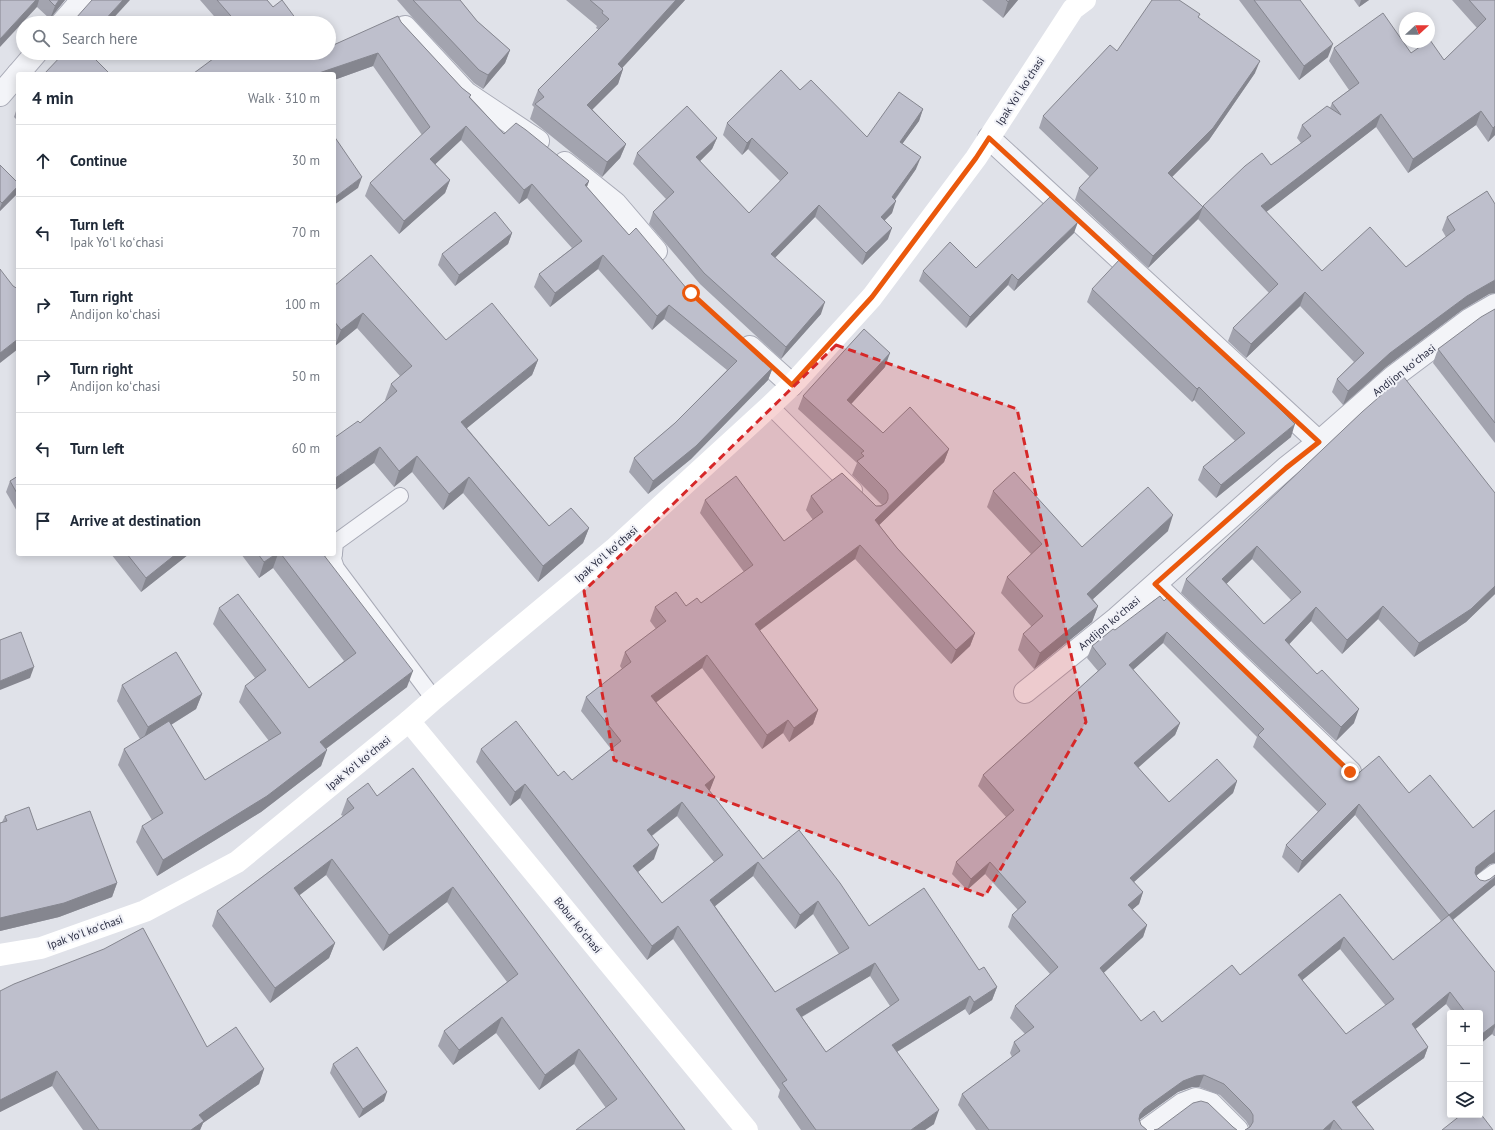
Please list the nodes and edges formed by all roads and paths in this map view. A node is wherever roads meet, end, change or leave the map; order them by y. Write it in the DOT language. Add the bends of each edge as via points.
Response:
graph roads {
  1 [pos="82,0"];
  2 [pos="1073,3"];
  3 [pos="68,16"];
  4 [pos="405,27"];
  5 [pos="30,60"];
  6 [pos="20,72"];
  7 [pos="16,76"];
  8 [pos="0,95"];
  9 [pos="989,138"];
  10 [pos="671,269"];
  11 [pos="1495,305"];
  12 [pos="736,334"];
  13 [pos="792,385"];
  14 [pos="770,406"];
  15 [pos="1319,442"];
  16 [pos="400,496"];
  17 [pos="863,499"];
  18 [pos="336,543"];
  19 [pos="334,556"];
  20 [pos="1155,584"];
  21 [pos="1025,692"];
  22 [pos="434,698"];
  23 [pos="409,721"];
  24 [pos="1350,772"];
  25 [pos="1495,872"];
  26 [pos="1480,883"];
  27 [pos="0,955"];
  28 [pos="747,1130"];
  29 [pos="1147,1130"];
  30 [pos="1237,1130"];
  1 -- 3 [label="street"];
  2 -- 9 [label="street, Ipak Yoʻl koʻchasi"];
  4 -- 10 [label="street" via="466,93 528,133 614,203"];
  5 -- 6 [label="street"];
  7 -- 8 [label="street"];
  9 -- 13 [label="street, Ipak Yoʻl koʻchasi" via="872,297"];
  9 -- 15 [label="street"];
  11 -- 15 [label="street, Andijon koʻchasi" via="1469,320 1393,377"];
  12 -- 13 [label="street"];
  13 -- 14 [label="street, Ipak Yoʻl koʻchasi"];
  14 -- 17 [label="lane"];
  14 -- 22 [label="street, Ipak Yoʻl koʻchasi" via="614,549"];
  15 -- 20 [label="street, Andijon koʻchasi"];
  16 -- 18 [label="lane"];
  19 -- 22 [label="lane" via="336,568"];
  20 -- 21 [label="street, Andijon koʻchasi"];
  20 -- 24 [label="street"];
  22 -- 23 [label="street, Ipak Yoʻl koʻchasi"];
  23 -- 27 [label="street, Ipak Yoʻl koʻchasi" via="237,862 145,911 41,948"];
  23 -- 28 [label="street, Bobur koʻchasi"];
  25 -- 26 [label="lane"];
  29 -- 30 [label="street" via="1183,1104 1196,1099 1211,1104"];
}
